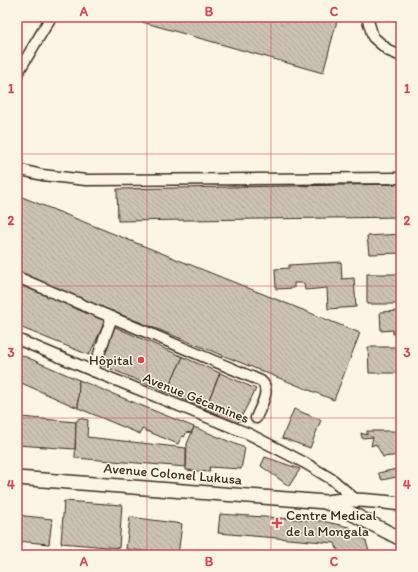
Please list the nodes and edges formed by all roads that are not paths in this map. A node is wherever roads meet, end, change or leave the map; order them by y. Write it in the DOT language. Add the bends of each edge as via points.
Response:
graph roads {
  1 [pos="51,17"];
  2 [pos="367,17"];
  3 [pos="401,56"];
  4 [pos="17,74"];
  5 [pos="17,169"];
  6 [pos="401,178"];
  7 [pos="17,277"];
  8 [pos="112,317"];
  9 [pos="17,339"];
  10 [pos="93,372"];
  11 [pos="256,418"];
  12 [pos="17,478"];
  13 [pos="356,500"];
  14 [pos="326,502"];
  15 [pos="401,504"];
  16 [pos="401,539"];
  1 -- 4 [label="street"];
  2 -- 3 [label="street" via="373,37 389,52"];
  5 -- 6 [label="street" via="86,180"];
  7 -- 8 [label="street"];
  8 -- 10 [label="street"];
  8 -- 11 [label="street" via="262,381 266,389"];
  9 -- 10 [label="street, Avenue Gécamines"];
  10 -- 13 [label="street, Avenue Gécamines" via="249,434 305,462 333,480"];
  12 -- 14 [label="main road, Avenue Colonel Lukusa"];
  13 -- 14 [label="main road, Avenue Colonel Lukusa"];
  13 -- 15 [label="main road, Avenue Colonel Lukusa"];
  14 -- 16 [label="main road, Avenue Colonel Lukusa"];
}
